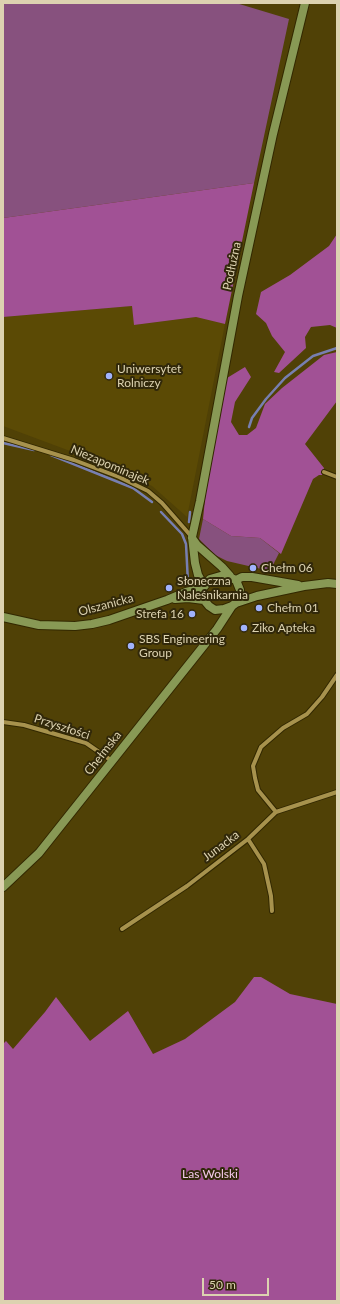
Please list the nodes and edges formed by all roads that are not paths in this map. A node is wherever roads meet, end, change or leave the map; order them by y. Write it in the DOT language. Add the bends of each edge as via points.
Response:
graph roads {
  1 [pos="305,3"];
  2 [pos="3,438"];
  3 [pos="324,472"];
  4 [pos="337,477"];
  5 [pos="192,537"];
  6 [pos="233,578"];
  7 [pos="337,584"];
  8 [pos="304,586"];
  9 [pos="203,587"];
  10 [pos="167,600"];
  11 [pos="204,600"];
  12 [pos="234,605"];
  13 [pos="211,607"];
  14 [pos="3,617"];
  15 [pos="217,629"];
  16 [pos="337,675"];
  17 [pos="3,722"];
  18 [pos="112,761"];
  19 [pos="337,792"];
  20 [pos="276,812"];
  21 [pos="248,839"];
  22 [pos="3,887"];
  23 [pos="272,911"];
  24 [pos="122,929"];
  1 -- 5 [label="street, Podłużna" via="247,251"];
  2 -- 5 [label="street, Niezapominajek" via="74,460 148,491"];
  3 -- 4 [label="street"];
  5 -- 6 [label="street" via="197,545"];
  5 -- 9 [label="street, Podłużna" via="195,563"];
  6 -- 8 [label="street" via="252,577"];
  6 -- 9 [label="street" via="224,575 215,577"];
  6 -- 12 [label="street" via="240,590 239,599"];
  7 -- 8 [label="street"];
  8 -- 12 [label="street" via="257,596"];
  9 -- 10 [label="street, Olszanicka"];
  9 -- 11 [label="street"];
  10 -- 11 [label="street, Olszanicka"];
  10 -- 14 [label="street, Olszanicka" via="109,620 75,626 39,625"];
  11 -- 13 [label="street"];
  12 -- 13 [label="street" via="220,610"];
  12 -- 15 [label="street, Chełmska"];
  13 -- 15 [label="street" via="217,614"];
  15 -- 18 [label="street, Chełmska"];
  16 -- 20 [label="street" via="308,714 283,728 261,747 253,766 255,778 258,790"];
  17 -- 18 [label="street, Przyszłości" via="24,725 86,743"];
  18 -- 22 [label="street, Chełmska" via="39,852"];
  19 -- 20 [label="street, Junacka"];
  20 -- 21 [label="street, Junacka"];
  21 -- 23 [label="street" via="264,864"];
  21 -- 24 [label="street, Junacka" via="183,889"];
}
